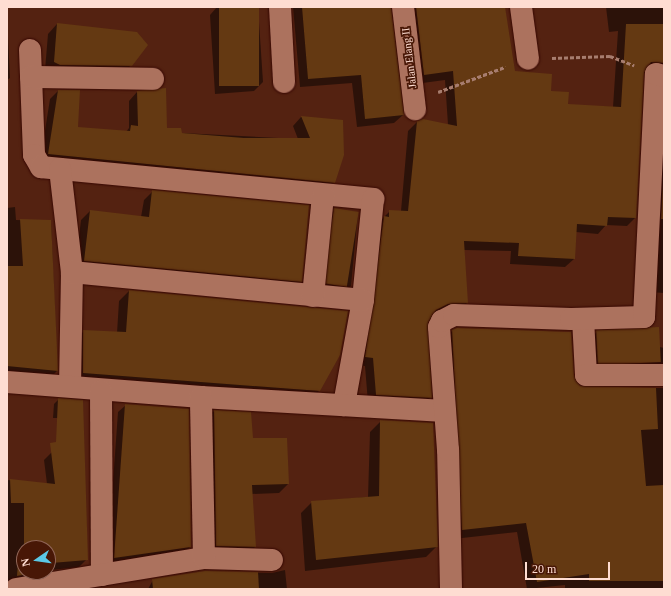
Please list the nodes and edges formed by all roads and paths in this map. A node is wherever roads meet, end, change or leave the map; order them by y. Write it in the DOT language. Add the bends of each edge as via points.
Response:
graph roads {
  1 [pos="280,7"];
  2 [pos="403,7"];
  3 [pos="521,7"];
  4 [pos="30,50"];
  5 [pos="528,59"];
  6 [pos="664,76"];
  7 [pos="31,77"];
  8 [pos="153,79"];
  9 [pos="284,82"];
  10 [pos="415,109"];
  11 [pos="60,169"];
  12 [pos="323,194"];
  13 [pos="72,272"];
  14 [pos="312,296"];
  15 [pos="363,300"];
  16 [pos="583,319"];
  17 [pos="664,375"];
  18 [pos="7,382"];
  19 [pos="70,386"];
  20 [pos="101,390"];
  21 [pos="201,397"];
  22 [pos="344,405"];
  23 [pos="445,411"];
  24 [pos="204,558"];
  25 [pos="272,560"];
  26 [pos="102,575"];
  27 [pos="16,589"];
  28 [pos="451,589"];
  1 -- 9 [label="street"];
  2 -- 10 [label="street, Jalan Elang II"];
  3 -- 5 [label="street"];
  4 -- 7 [label="street"];
  6 -- 16 [label="street" via="656,74 644,317"];
  7 -- 8 [label="street"];
  7 -- 11 [label="street" via="34,155 41,167"];
  11 -- 12 [label="street"];
  11 -- 13 [label="street"];
  12 -- 14 [label="street"];
  12 -- 15 [label="street" via="373,199"];
  13 -- 14 [label="street"];
  13 -- 19 [label="street"];
  14 -- 15 [label="street"];
  15 -- 22 [label="street"];
  16 -- 17 [label="street" via="586,375"];
  16 -- 23 [label="street" via="482,314 454,315 442,321 439,327"];
  18 -- 19 [label="street"];
  19 -- 20 [label="street"];
  20 -- 21 [label="street"];
  20 -- 26 [label="street"];
  21 -- 22 [label="street"];
  21 -- 24 [label="street"];
  22 -- 23 [label="street"];
  23 -- 28 [label="street"];
  24 -- 25 [label="street"];
  24 -- 26 [label="street"];
  26 -- 27 [label="street"];
}
